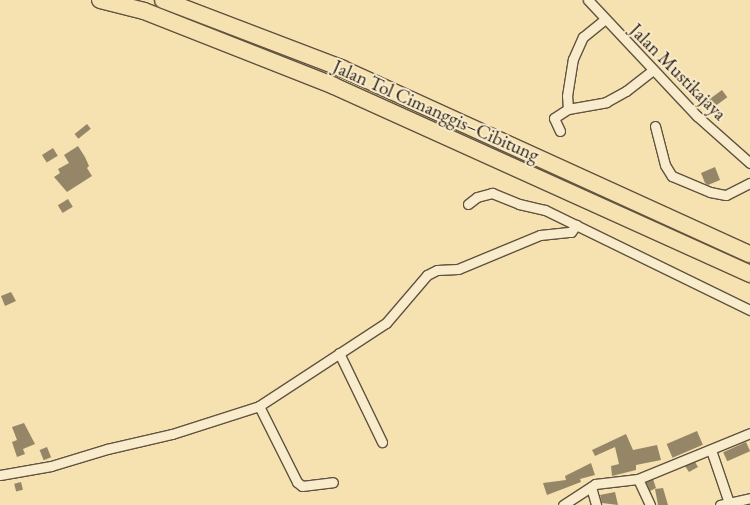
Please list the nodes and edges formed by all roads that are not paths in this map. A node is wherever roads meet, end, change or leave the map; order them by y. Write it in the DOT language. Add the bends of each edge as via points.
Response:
graph roads {
  1 [pos="100,0"];
  2 [pos="163,0"];
  3 [pos="588,0"];
  4 [pos="604,20"];
  5 [pos="652,71"];
  6 [pos="568,109"];
  7 [pos="655,126"];
  8 [pos="560,131"];
  9 [pos="750,163"];
  10 [pos="750,184"];
  11 [pos="468,204"];
  12 [pos="576,225"];
  13 [pos="750,254"];
  14 [pos="750,274"];
  15 [pos="750,310"];
  16 [pos="339,353"];
  17 [pos="259,406"];
  18 [pos="750,433"];
  19 [pos="382,442"];
  20 [pos="711,450"];
  21 [pos="0,476"];
  22 [pos="638,478"];
  23 [pos="333,482"];
  24 [pos="591,487"];
  25 [pos="750,498"];
  26 [pos="725,504"];
  27 [pos="563,505"];
  28 [pos="596,505"];
  29 [pos="650,505"];
  1 -- 14 [label="highway, Jalan Tol Cimanggis–Cibitung" via="144,10 334,86"];
  2 -- 13 [label="highway, Jalan Tol Cimanggis–Cibitung" via="341,68"];
  3 -- 4 [label="street, Jalan Mustikajaya"];
  4 -- 5 [label="street, Jalan Mustikajaya"];
  4 -- 6 [label="street" via="583,37 573,59"];
  5 -- 6 [label="street" via="626,92 606,102"];
  5 -- 9 [label="street, Jalan Mustikajaya"];
  6 -- 8 [label="street" via="554,118"];
  7 -- 10 [label="street" via="665,165 672,176 726,196"];
  11 -- 12 [label="street" via="477,197 492,193 545,210"];
  12 -- 15 [label="street"];
  12 -- 16 [label="street" via="571,232 540,235 458,269 437,270 427,275 392,317"];
  16 -- 17 [label="street"];
  16 -- 19 [label="street"];
  17 -- 21 [label="street" via="165,436"];
  17 -- 23 [label="street" via="297,482 302,486"];
  18 -- 20 [label="street"];
  20 -- 22 [label="street"];
  20 -- 26 [label="street"];
  22 -- 24 [label="street" via="602,482"];
  22 -- 29 [label="street"];
  24 -- 27 [label="street"];
  24 -- 28 [label="street"];
  25 -- 26 [label="street"];
}
